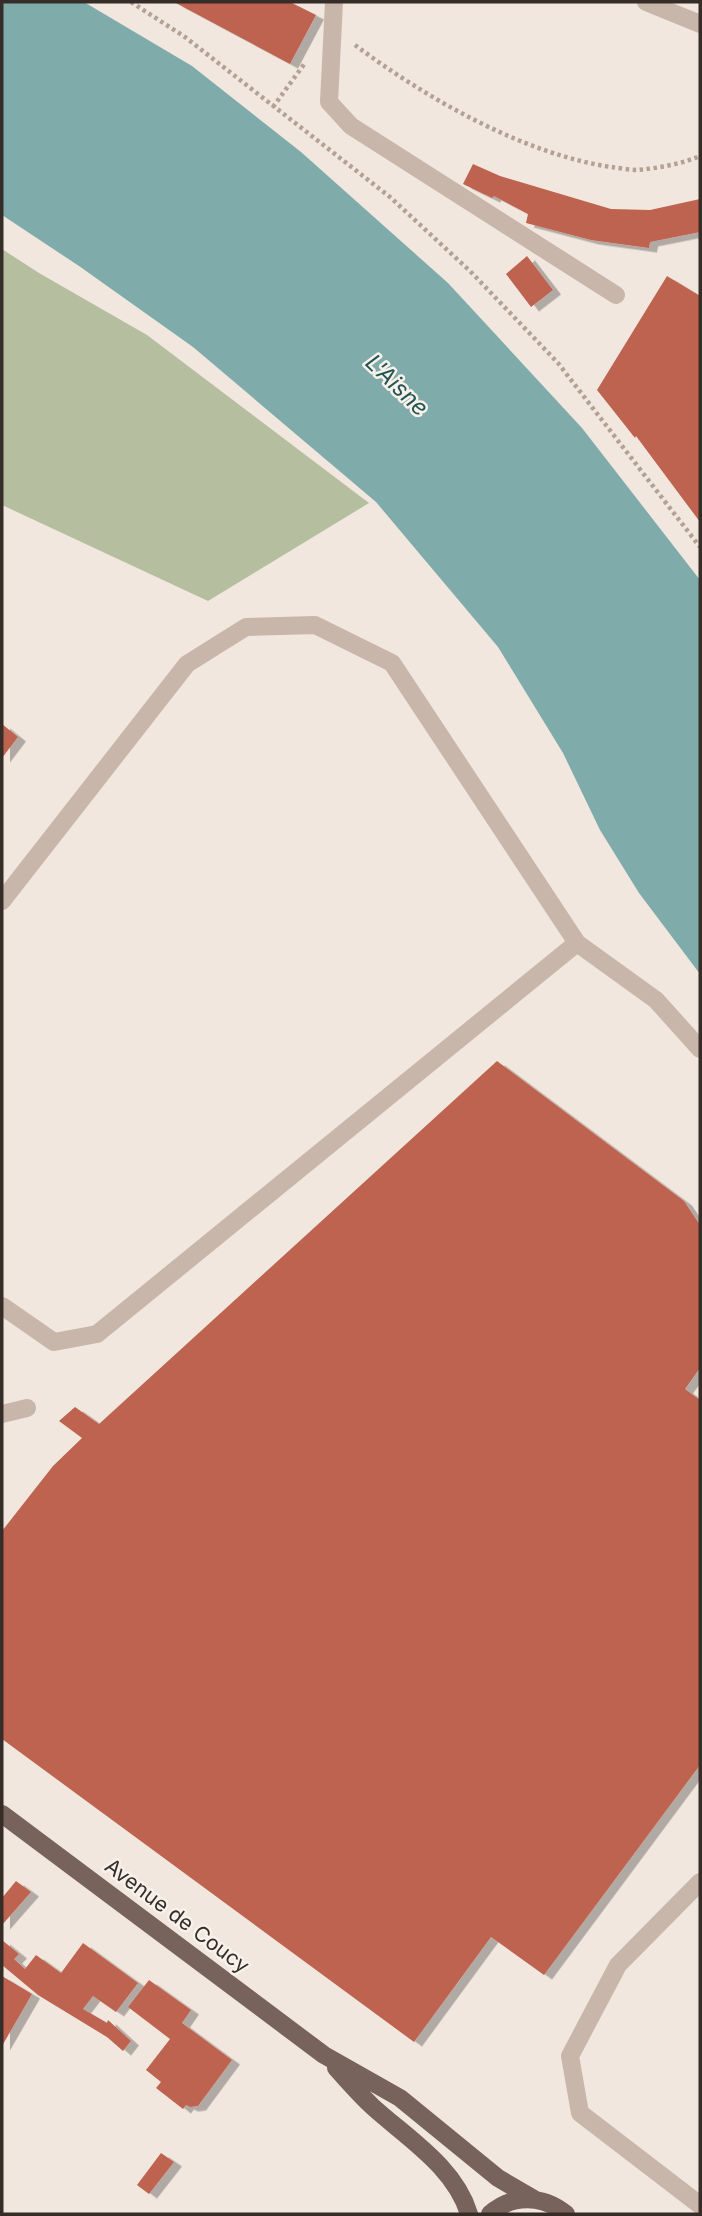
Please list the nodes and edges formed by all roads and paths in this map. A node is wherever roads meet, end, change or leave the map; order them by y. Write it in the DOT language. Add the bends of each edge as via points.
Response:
graph roads {
  1 [pos="131,2"];
  2 [pos="334,2"];
  3 [pos="646,2"];
  4 [pos="700,24"];
  5 [pos="331,27"];
  6 [pos="273,107"];
  7 [pos="700,156"];
  8 [pos="616,295"];
  9 [pos="700,547"];
  10 [pos="2,901"];
  11 [pos="577,943"];
  12 [pos="700,1049"];
  13 [pos="2,1306"];
  14 [pos="27,1408"];
  15 [pos="2,1413"];
  16 [pos="2,1814"];
  17 [pos="700,1882"];
  18 [pos="324,2055"];
  19 [pos="534,2199"];
  20 [pos="700,2205"];
  21 [pos="469,2214"];
  22 [pos="490,2214"];
  23 [pos="566,2214"];
  1 -- 6 [label="path" via="186,37"];
  2 -- 5 [label="street"];
  3 -- 4 [label="street"];
  5 -- 6 [label="path"];
  5 -- 7 [label="path" via="402,79 528,144 584,163 635,170"];
  5 -- 8 [label="street" via="329,102 351,126"];
  6 -- 9 [label="path" via="390,197 470,271 550,354"];
  10 -- 11 [label="street" via="187,664 246,627 315,625 392,663"];
  11 -- 12 [label="street" via="656,1000"];
  11 -- 13 [label="street" via="97,1334 54,1342"];
  14 -- 15 [label="street"];
  16 -- 18 [label="main road, Avenue de Coucy"];
  17 -- 20 [label="street" via="618,1965 570,2056 580,2113"];
  18 -- 19 [label="main road, Avenue de Coucy" via="400,2098 499,2178"];
  18 -- 21 [label="main road, Avenue de Coucy" via="371,2106 433,2159"];
  19 -- 22 [label="main road" via="515,2200"];
  19 -- 23 [label="main road, Avenue de Coucy"];
}
